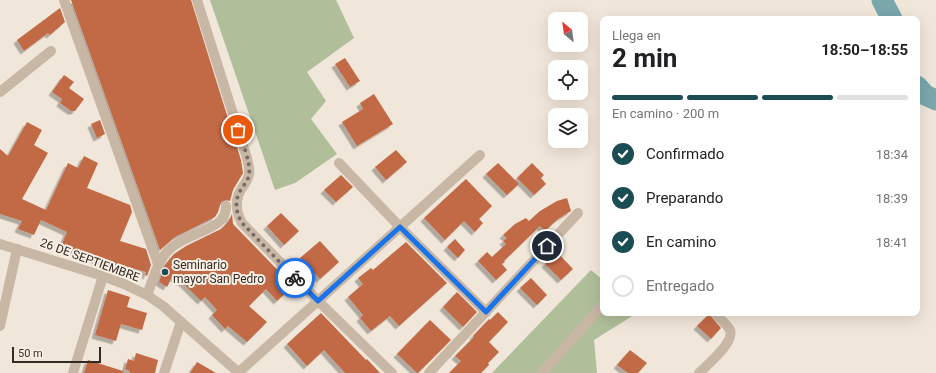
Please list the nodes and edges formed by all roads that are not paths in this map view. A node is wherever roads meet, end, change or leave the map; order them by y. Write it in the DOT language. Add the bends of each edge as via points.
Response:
graph roads {
  1 [pos="64,0"];
  2 [pos="197,0"];
  3 [pos="51,51"];
  4 [pos="0,92"];
  5 [pos="480,155"];
  6 [pos="339,163"];
  7 [pos="226,206"];
  8 [pos="578,213"];
  9 [pos="400,227"];
  10 [pos="0,244"];
  11 [pos="18,249"];
  12 [pos="158,264"];
  13 [pos="103,276"];
  14 [pos="147,295"];
  15 [pos="318,301"];
  16 [pos="600,307"];
  17 [pos="486,312"];
  18 [pos="718,316"];
  19 [pos="181,322"];
  20 [pos="0,326"];
  21 [pos="73,373"];
  22 [pos="164,373"];
  23 [pos="239,373"];
  24 [pos="392,373"];
  25 [pos="429,373"];
  26 [pos="542,373"];
  27 [pos="699,373"];
  1 -- 12 [label="street"];
  2 -- 15 [label="street" via="247,158 249,174 239,192 236,202 237,214 242,223"];
  3 -- 4 [label="street"];
  5 -- 9 [label="street"];
  6 -- 9 [label="street"];
  7 -- 12 [label="street" via="222,220 180,242 167,252"];
  8 -- 17 [label="street"];
  9 -- 15 [label="street"];
  9 -- 17 [label="street"];
  10 -- 11 [label="street, 26 DE SEPTIEMBRE"];
  11 -- 13 [label="street, 26 DE SEPTIEMBRE"];
  11 -- 20 [label="street"];
  12 -- 14 [label="street"];
  13 -- 14 [label="street, 26 DE SEPTIEMBRE"];
  13 -- 21 [label="street"];
  14 -- 19 [label="street, 26 DE SEPTIEMBRE"];
  15 -- 23 [label="street"];
  15 -- 24 [label="street"];
  16 -- 26 [label="street"];
  17 -- 25 [label="street"];
  18 -- 27 [label="street" via="730,330 728,342"];
  19 -- 22 [label="street"];
  19 -- 23 [label="street, 26 DE SEPTIEMBRE"];
}
